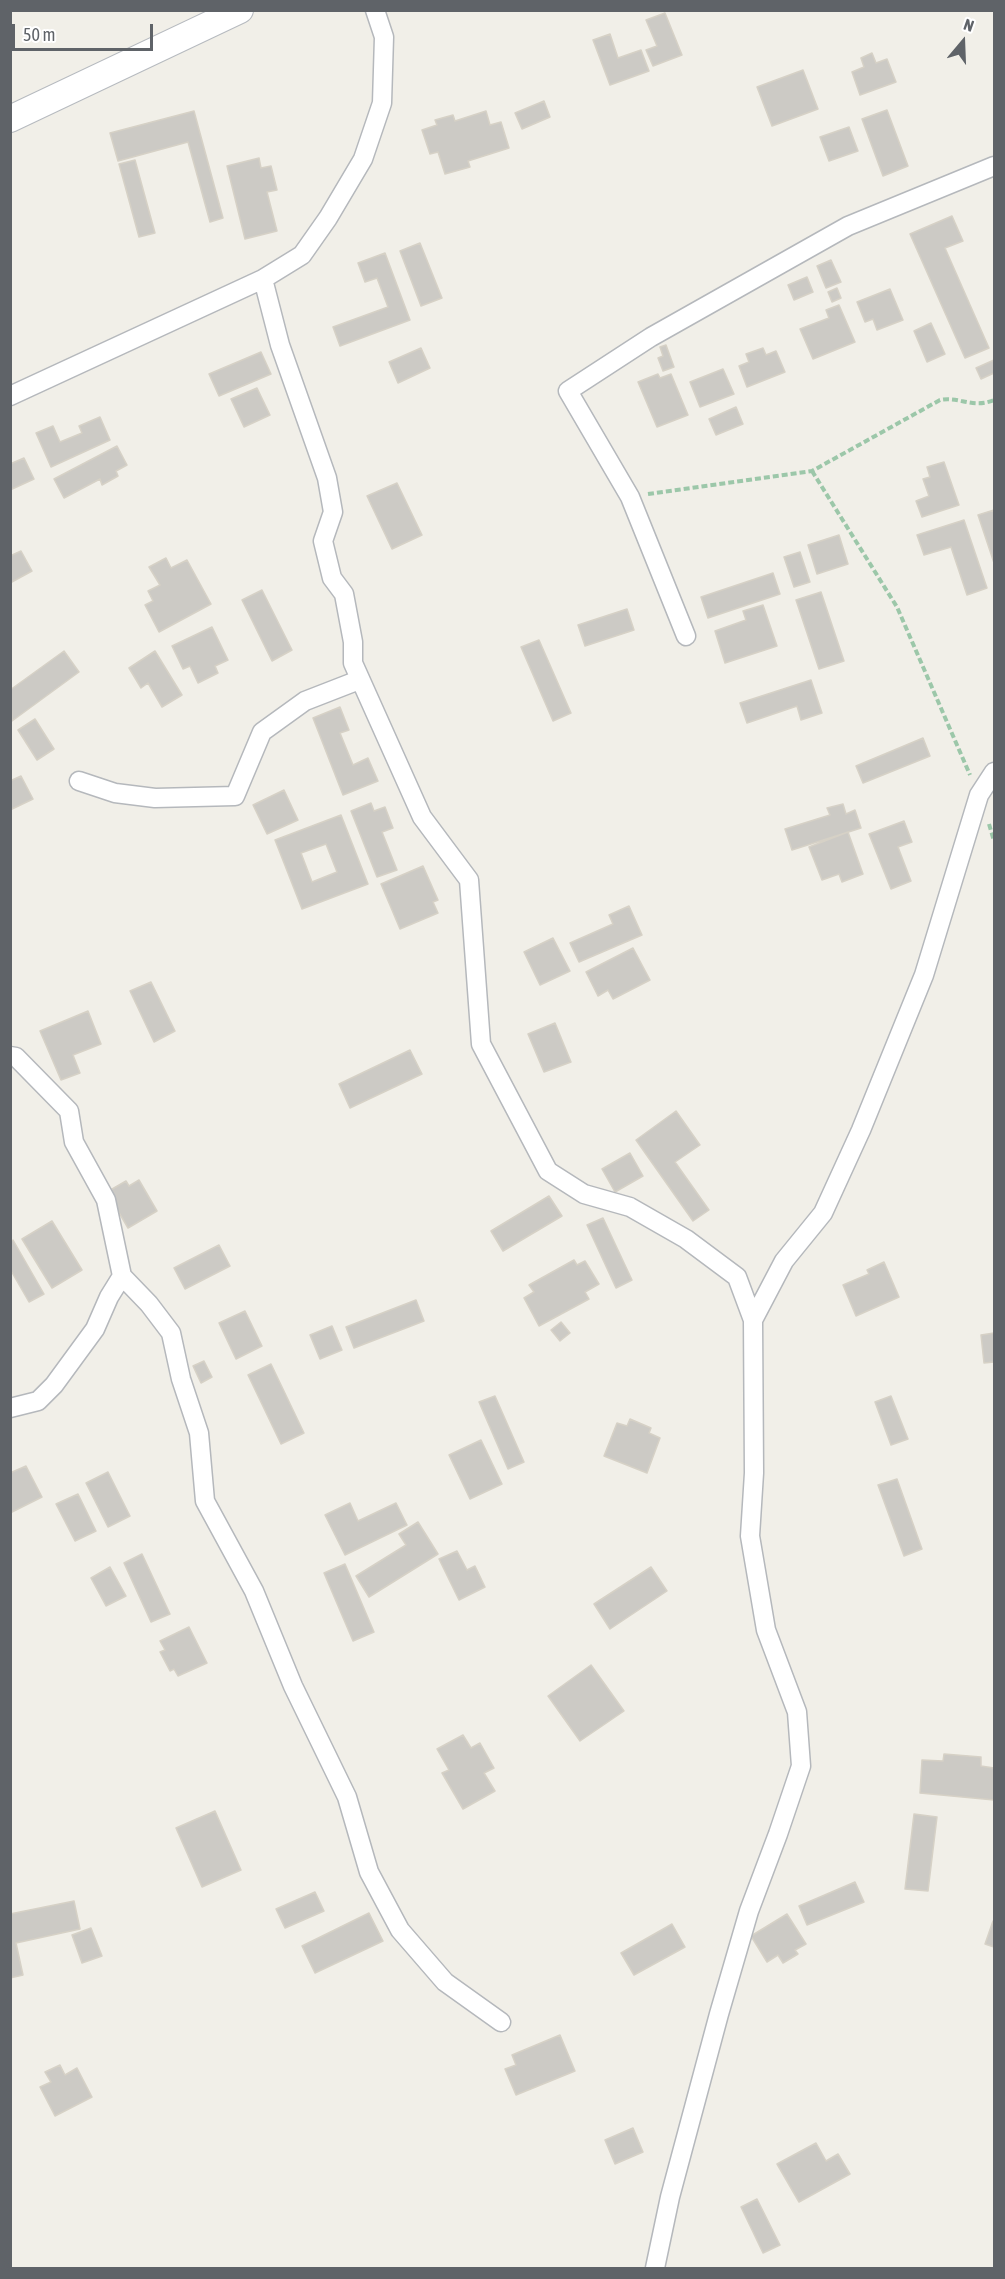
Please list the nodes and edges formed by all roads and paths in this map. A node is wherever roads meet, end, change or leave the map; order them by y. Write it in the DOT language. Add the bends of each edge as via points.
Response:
graph roads {
  1 [pos="240,10"];
  2 [pos="375,10"];
  3 [pos="10,119"];
  4 [pos="994,166"];
  5 [pos="263,279"];
  6 [pos="10,396"];
  7 [pos="994,400"];
  8 [pos="812,471"];
  9 [pos="630,497"];
  10 [pos="686,636"];
  11 [pos="359,680"];
  12 [pos="994,772"];
  13 [pos="79,781"];
  14 [pos="979,795"];
  15 [pos="994,841"];
  16 [pos="10,1056"];
  17 [pos="122,1276"];
  18 [pos="753,1320"];
  19 [pos="10,1408"];
  20 [pos="501,2022"];
  21 [pos="655,2268"];
  1 -- 3 [label="street"];
  2 -- 5 [label="street" via="384,37 382,103 363,159 302,255"];
  4 -- 9 [label="street" via="848,226 651,337 568,391"];
  5 -- 6 [label="street"];
  5 -- 11 [label="street" via="280,345 327,478 333,512 323,541 332,578 344,594"];
  7 -- 8 [label="path" via="975,404 940,400"];
  8 -- 9 [label="path"];
  8 -- 14 [label="path" via="897,607"];
  9 -- 10 [label="street"];
  11 -- 13 [label="street" via="305,701 262,732 235,796 155,798 115,793"];
  11 -- 18 [label="street" via="422,818 469,880 481,1044 548,1171 584,1194 630,1206 686,1239 737,1277"];
  12 -- 14 [label="street"];
  14 -- 15 [label="path"];
  14 -- 18 [label="street" via="924,975 861,1130 823,1213 784,1261"];
  16 -- 17 [label="street" via="16,1056 69,1111 74,1142 106,1200"];
  17 -- 19 [label="street" via="95,1329 54,1385 38,1401"];
  17 -- 20 [label="street" via="171,1334 199,1433 205,1501 254,1591 293,1686 347,1797 369,1872 399,1930 445,1982"];
  18 -- 21 [label="street" via="754,1473 750,1536 766,1630 797,1712 801,1766 749,1911 719,2014"];
}
